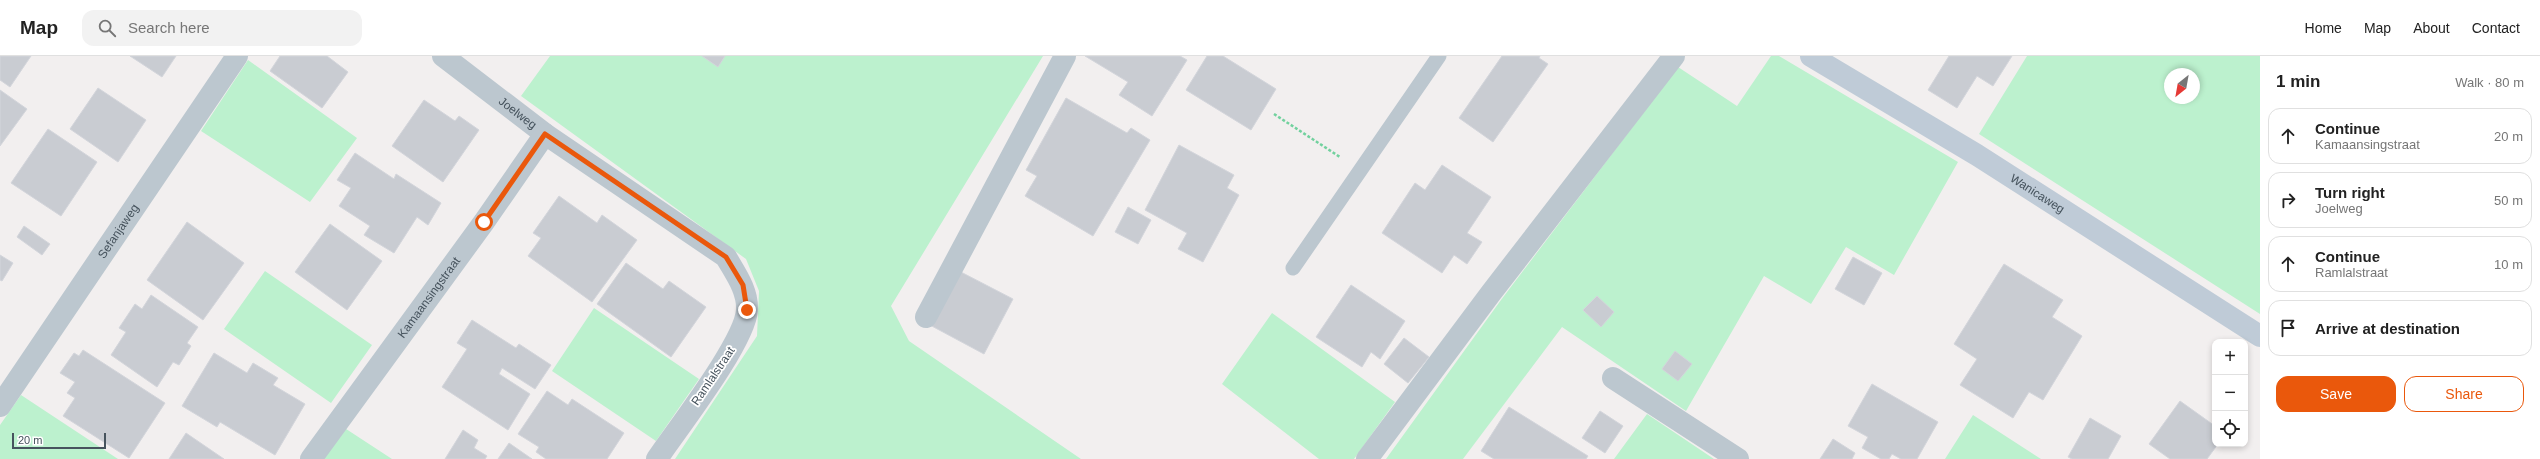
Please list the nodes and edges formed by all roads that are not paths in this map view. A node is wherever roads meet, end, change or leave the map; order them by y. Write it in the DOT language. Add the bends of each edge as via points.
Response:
graph roads {
  1 [pos="237,56"];
  2 [pos="443,56"];
  3 [pos="1065,56"];
  4 [pos="1439,56"];
  5 [pos="1674,56"];
  6 [pos="1811,56"];
  7 [pos="545,134"];
  8 [pos="1293,268"];
  9 [pos="743,285"];
  10 [pos="926,317"];
  11 [pos="2260,336"];
  12 [pos="1613,378"];
  13 [pos="0,406"];
  14 [pos="311,459"];
  15 [pos="657,459"];
  16 [pos="1367,459"];
  17 [pos="1738,459"];
  1 -- 13 [label="street, Sefanjaweg"];
  2 -- 7 [label="street, Joelweg"];
  3 -- 10 [label="street"];
  4 -- 8 [label="lane"];
  5 -- 16 [label="street"];
  6 -- 11 [label="street, Wanicaweg" via="1976,155"];
  7 -- 9 [label="street, Joelweg" via="726,257"];
  7 -- 14 [label="street, Kamaansingstraat"];
  9 -- 15 [label="street, Ramlalstraat" via="747,310 739,337"];
  12 -- 17 [label="street"];
}
